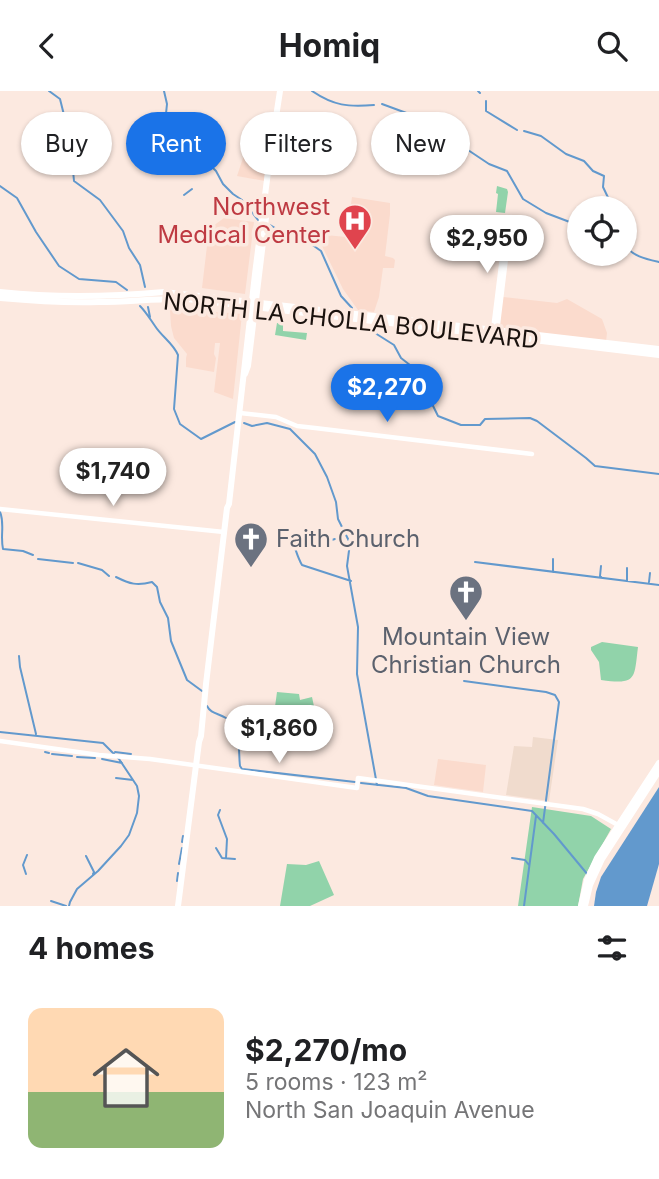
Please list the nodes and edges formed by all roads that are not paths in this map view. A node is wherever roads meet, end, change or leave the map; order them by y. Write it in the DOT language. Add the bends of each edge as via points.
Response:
graph roads {
  1 [pos="280,91"];
  2 [pos="277,112"];
  3 [pos="268,175"];
  4 [pos="272,175"];
  5 [pos="509,217"];
  6 [pos="262,218"];
  7 [pos="263,244"];
  8 [pos="0,292"];
  9 [pos="0,298"];
  10 [pos="254,304"];
  11 [pos="495,333"];
  12 [pos="659,349"];
  13 [pos="659,355"];
  14 [pos="240,413"];
  15 [pos="532,454"];
  16 [pos="229,504"];
  17 [pos="0,509"];
  18 [pos="224,532"];
  19 [pos="218,596"];
  20 [pos="0,741"];
  21 [pos="659,763"];
  22 [pos="198,766"];
  23 [pos="659,771"];
  24 [pos="620,826"];
  25 [pos="178,906"];
  26 [pos="583,906"];
  1 -- 2 [label="main road"];
  3 -- 6 [label="main road"];
  4 -- 7 [label="main road"];
  5 -- 11 [label="street"];
  6 -- 7 [label="main road"];
  6 -- 10 [label="main road"];
  7 -- 10 [label="main road"];
  8 -- 10 [label="main road, NORTH LA CHOLLA BOULEVARD" via="44,296 164,292"];
  9 -- 10 [label="main road, NORTH LA CHOLLA BOULEVARD" via="99,302 165,298"];
  10 -- 11 [label="main road, NORTH LA CHOLLA BOULEVARD"];
  10 -- 14 [label="main road"];
  11 -- 12 [label="main road, NORTH LA CHOLLA BOULEVARD"];
  11 -- 13 [label="main road, NORTH LA CHOLLA BOULEVARD"];
  14 -- 15 [label="street" via="315,428"];
  14 -- 16 [label="main road"];
  16 -- 18 [label="main road"];
  16 -- 19 [label="main road"];
  17 -- 18 [label="street"];
  18 -- 19 [label="main road"];
  19 -- 22 [label="main road"];
  20 -- 22 [label="street"];
  21 -- 24 [label="main road"];
  22 -- 24 [label="street" via="357,788 358,778 583,809"];
  22 -- 25 [label="main road"];
  23 -- 24 [label="main road"];
  24 -- 26 [label="main road" via="600,852"];
}
